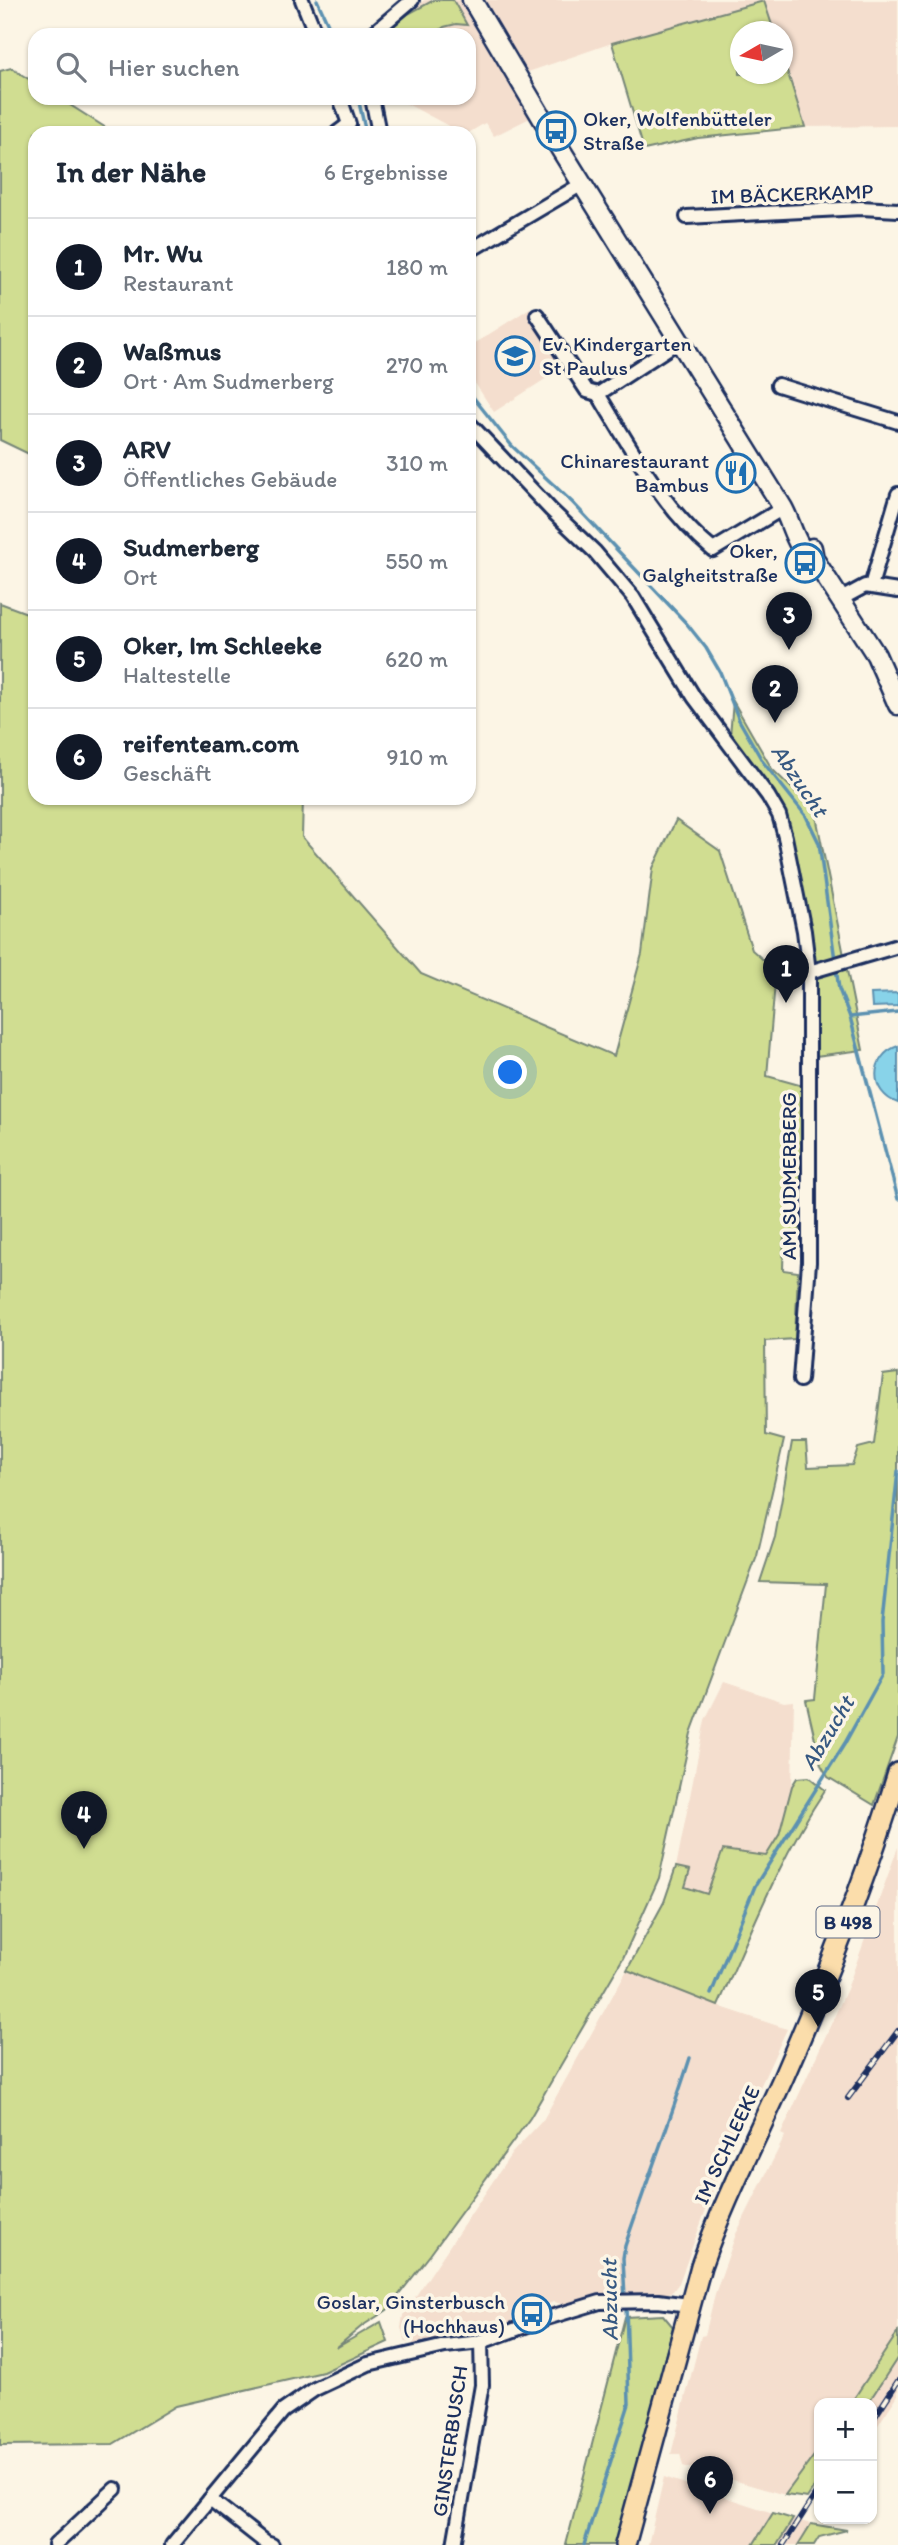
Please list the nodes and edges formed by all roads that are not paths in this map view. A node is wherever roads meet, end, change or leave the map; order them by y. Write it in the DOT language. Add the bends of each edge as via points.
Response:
graph roads {
  1 [pos="302,0"];
  2 [pos="412,0"];
  3 [pos="472,0"];
  4 [pos="313,28"];
  5 [pos="379,28"];
  6 [pos="342,105"];
  7 [pos="373,105"];
  8 [pos="346,126"];
  9 [pos="378,126"];
  10 [pos="582,184"];
  11 [pos="898,210"];
  12 [pos="687,217"];
  13 [pos="476,247"];
  14 [pos="537,315"];
  15 [pos="680,341"];
  16 [pos="778,385"];
  17 [pos="598,394"];
  18 [pos="898,422"];
  19 [pos="476,430"];
  20 [pos="898,494"];
  21 [pos="783,508"];
  22 [pos="871,586"];
  23 [pos="898,591"];
  24 [pos="841,599"];
  25 [pos="898,705"];
  26 [pos="898,946"];
  27 [pos="815,969"];
  28 [pos="800,1380"];
  29 [pos="898,1773"];
  30 [pos="689,2305"];
  31 [pos="481,2343"];
  32 [pos="115,2490"];
  33 [pos="210,2499"];
  34 [pos="55,2545"];
  35 [pos="172,2545"];
  36 [pos="272,2545"];
  37 [pos="454,2545"];
  38 [pos="625,2545"];
  1 -- 4 [label="street"];
  2 -- 5 [label="street"];
  3 -- 10 [label="main road"];
  6 -- 8 [label="street"];
  7 -- 9 [label="street"];
  10 -- 13 [label="street"];
  10 -- 15 [label="main road"];
  11 -- 12 [label="street, IM BÄCKERKAMP"];
  14 -- 17 [label="street" via="587,391"];
  15 -- 17 [label="street"];
  15 -- 21 [label="main road"];
  16 -- 18 [label="street"];
  17 -- 21 [label="street" via="683,523 713,550"];
  19 -- 27 [label="street, AM SUDMERBERG" via="595,552 632,597 694,697 768,796 785,837"];
  20 -- 22 [label="street"];
  21 -- 24 [label="main road"];
  22 -- 23 [label="street"];
  22 -- 24 [label="street"];
  24 -- 25 [label="main road" via="876,655"];
  26 -- 27 [label="street"];
  27 -- 28 [label="street, AM SUDMERBERG" via="809,1262"];
  29 -- 30 [label="main road, IM SCHLEEKE / B 498" via="836,1953 713,2230"];
  30 -- 31 [label="street" via="613,2300"];
  30 -- 38 [label="main road, IM SCHLEEKE / B 498"];
  31 -- 33 [label="street" via="445,2346 368,2364 315,2389 283,2411"];
  31 -- 37 [label="street, GINSTERBUSCH" via="482,2385"];
  32 -- 34 [label="street"];
  33 -- 35 [label="street"];
  33 -- 36 [label="street"];
}
